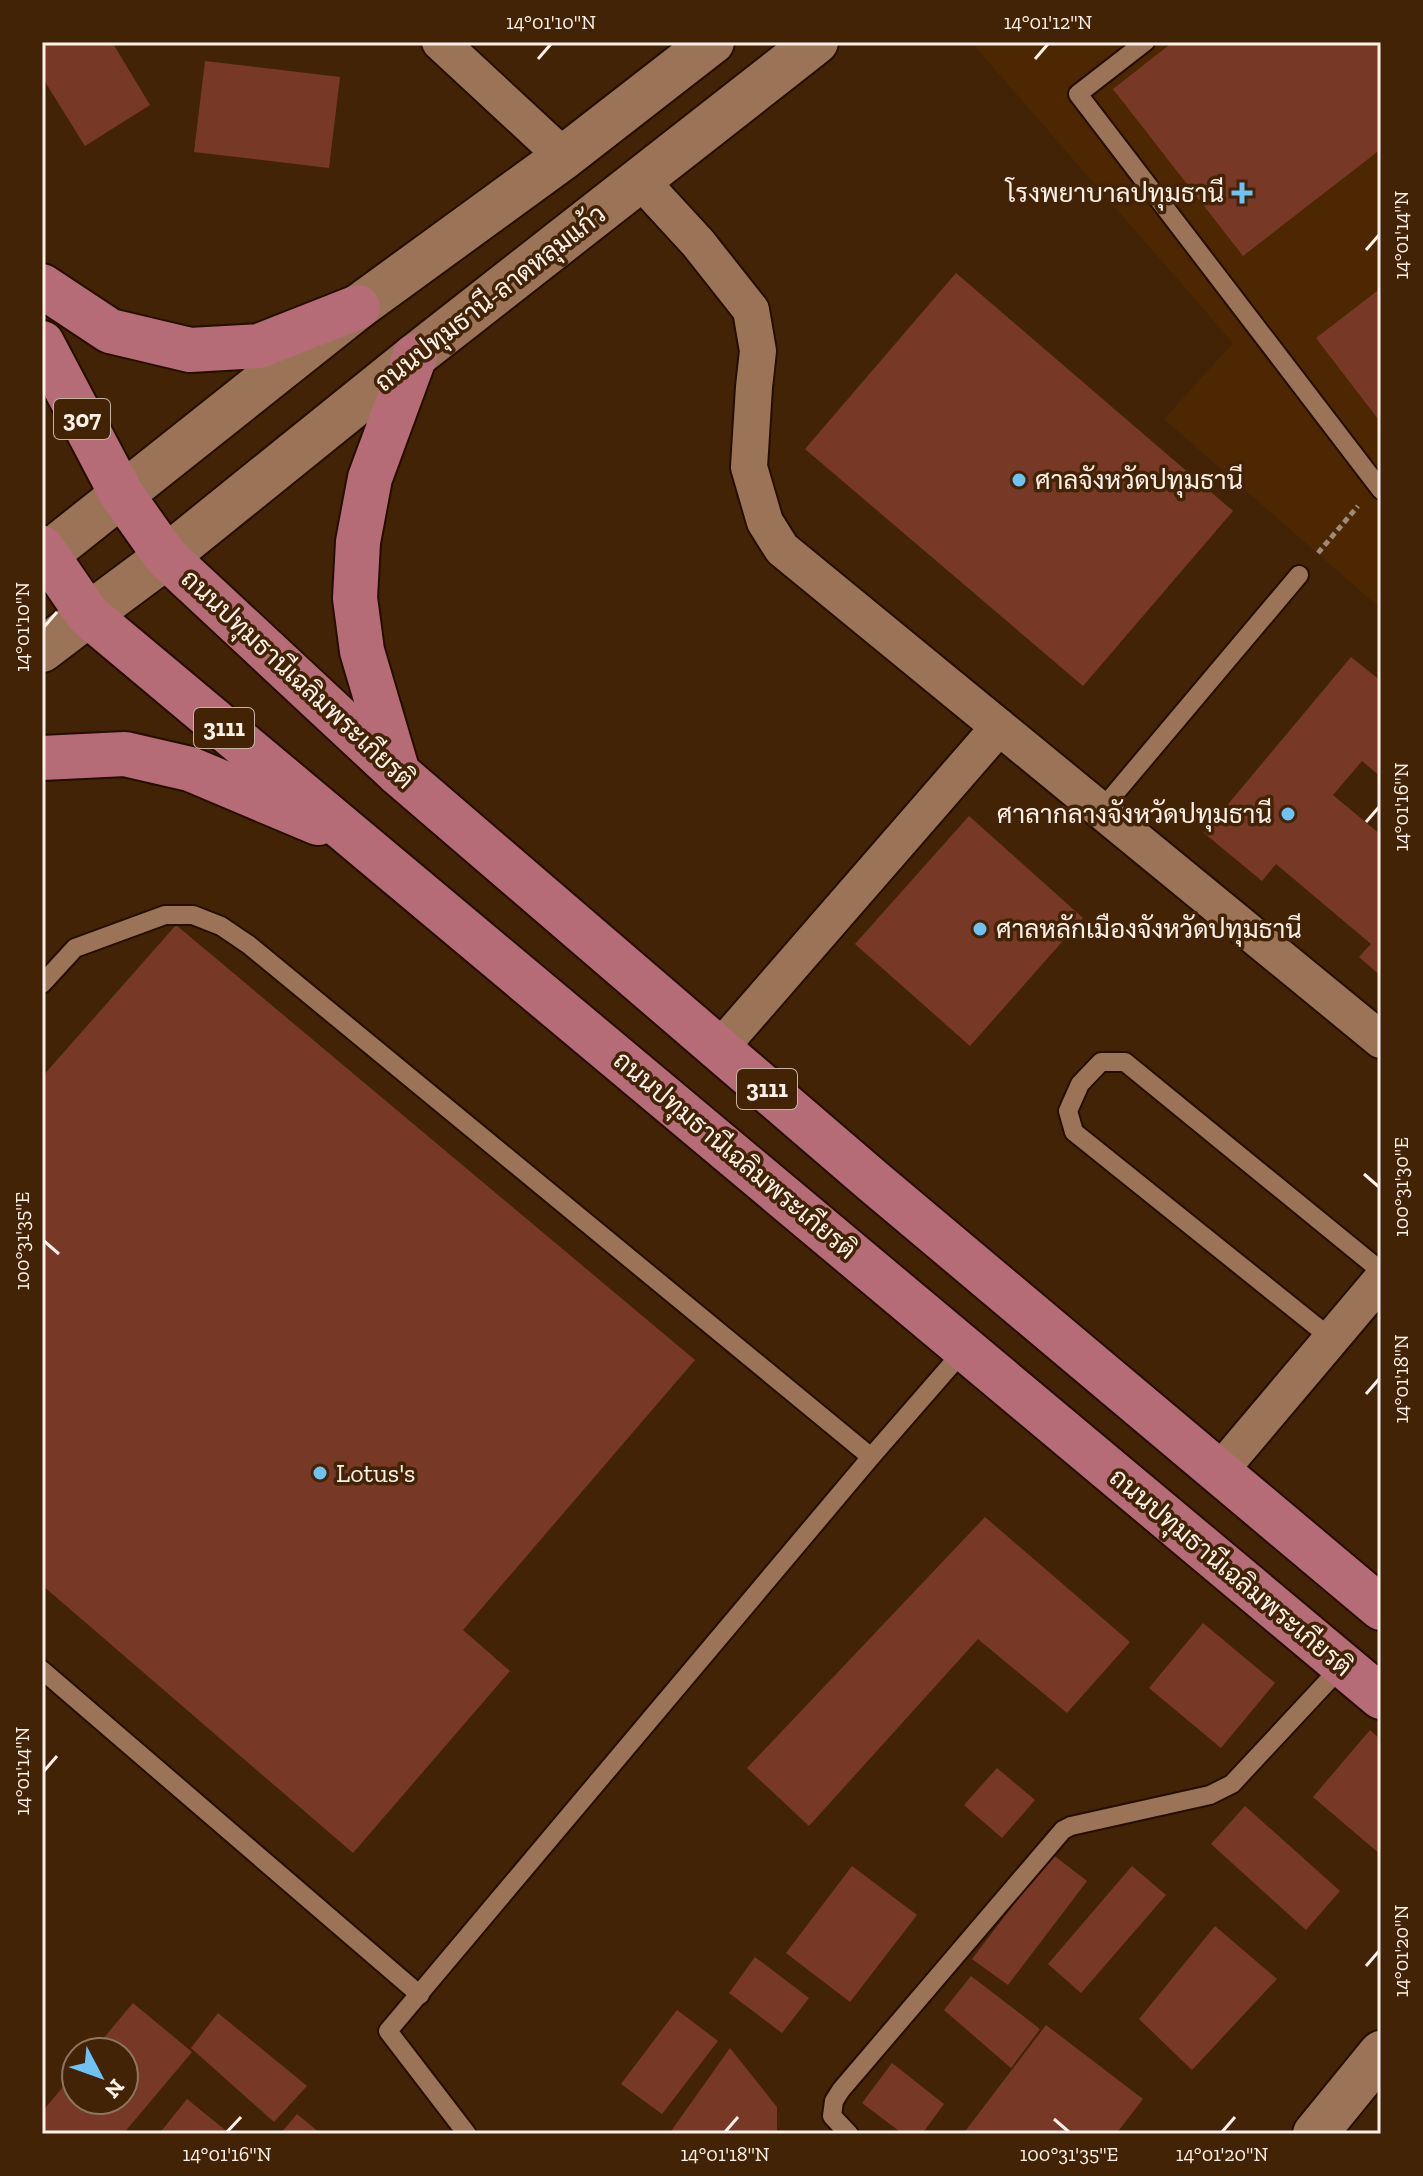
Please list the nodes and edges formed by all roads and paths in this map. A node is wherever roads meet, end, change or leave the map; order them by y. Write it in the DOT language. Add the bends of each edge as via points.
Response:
graph roads {
  1 [pos="440,42"];
  2 [pos="712,42"];
  3 [pos="816,42"];
  4 [pos="1145,42"];
  5 [pos="564,157"];
  6 [pos="641,181"];
  7 [pos="42,286"];
  8 [pos="358,307"];
  9 [pos="42,343"];
  10 [pos="415,356"];
  11 [pos="1379,487"];
  12 [pos="122,495"];
  13 [pos="43,554"];
  14 [pos="166,557"];
  15 [pos="1299,575"];
  16 [pos="88,615"];
  17 [pos="42,650"];
  18 [pos="999,727"];
  19 [pos="42,758"];
  20 [pos="398,773"];
  21 [pos="1101,810"];
  22 [pos="360,841"];
  23 [pos="42,984"];
  24 [pos="1381,1040"];
  25 [pos="720,1048"];
  26 [pos="1381,1271"];
  27 [pos="1381,1280"];
  28 [pos="1332,1339"];
  29 [pos="965,1349"];
  30 [pos="871,1457"];
  31 [pos="1218,1473"];
  32 [pos="1381,1608"];
  33 [pos="1343,1665"];
  34 [pos="42,1670"];
  35 [pos="1381,1697"];
  36 [pos="420,1995"];
  37 [pos="1381,2053"];
  38 [pos="467,2134"];
  39 [pos="849,2134"];
  40 [pos="1315,2134"];
  1 -- 5 [label="street"];
  2 -- 5 [label="main road"];
  3 -- 6 [label="main road, ถนนปทุมธานี-ลาดหลุมแก้ว"];
  4 -- 11 [label="lane" via="1078,94"];
  5 -- 8 [label="main road"];
  6 -- 10 [label="main road, ถนนปทุมธานี-ลาดหลุมแก้ว"];
  6 -- 18 [label="street" via="751,310 758,351 749,467 765,522 782,549"];
  7 -- 8 [label="main road" via="110,331 190,350 259,346"];
  8 -- 12 [label="main road"];
  9 -- 12 [label="main road, 307"];
  10 -- 14 [label="main road, ถนนปทุมธานี-ลาดหลุมแก้ว"];
  10 -- 20 [label="main road" via="370,478 355,598 362,651"];
  11 -- 15 [label="path"];
  12 -- 13 [label="main road"];
  12 -- 14 [label="main road, ถนนปทุมธานีเฉลิมพระเกียรติ"];
  13 -- 16 [label="main road, ถนนปทุมธานีเฉลิมพระเกียรติ"];
  14 -- 16 [label="main road, ถนนปทุมธานี-ลาดหลุมแก้ว"];
  14 -- 20 [label="main road, ถนนปทุมธานีเฉลิมพระเกียรติ / 3111"];
  15 -- 21 [label="lane"];
  16 -- 17 [label="main road, ถนนปทุมธานี-ลาดหลุมแก้ว"];
  16 -- 22 [label="main road, ถนนปทุมธานีเฉลิมพระเกียรติ / 3111"];
  18 -- 21 [label="street"];
  18 -- 25 [label="street"];
  19 -- 22 [label="main road" via="125,754 190,769"];
  20 -- 25 [label="main road, ถนนปทุมธานีเฉลิมพระเกียรติ / 3111"];
  21 -- 24 [label="street"];
  22 -- 29 [label="main road, ถนนปทุมธานีเฉลิมพระเกียรติ / 3111"];
  23 -- 30 [label="lane" via="75,948 165,915 193,915 221,926"];
  25 -- 31 [label="main road, ถนนปทุมธานีเฉลิมพระเกียรติ / 3111"];
  26 -- 28 [label="lane" via="1125,1062 1101,1062 1080,1084 1068,1111 1074,1132"];
  27 -- 28 [label="street"];
  28 -- 31 [label="street"];
  29 -- 30 [label="lane"];
  29 -- 33 [label="main road, ถนนปทุมธานีเฉลิมพระเกียรติ / 3111"];
  30 -- 36 [label="lane"];
  31 -- 32 [label="main road, ถนนปทุมธานีเฉลิมพระเกียรติ / 3111"];
  33 -- 35 [label="main road, ถนนปทุมธานีเฉลิมพระเกียรติ / 3111"];
  33 -- 39 [label="lane" via="1232,1784 1210,1795 1063,1830 841,2090 832,2116"];
  34 -- 36 [label="lane"];
  36 -- 38 [label="lane" via="388,2031"];
  37 -- 40 [label="main road"];
}
